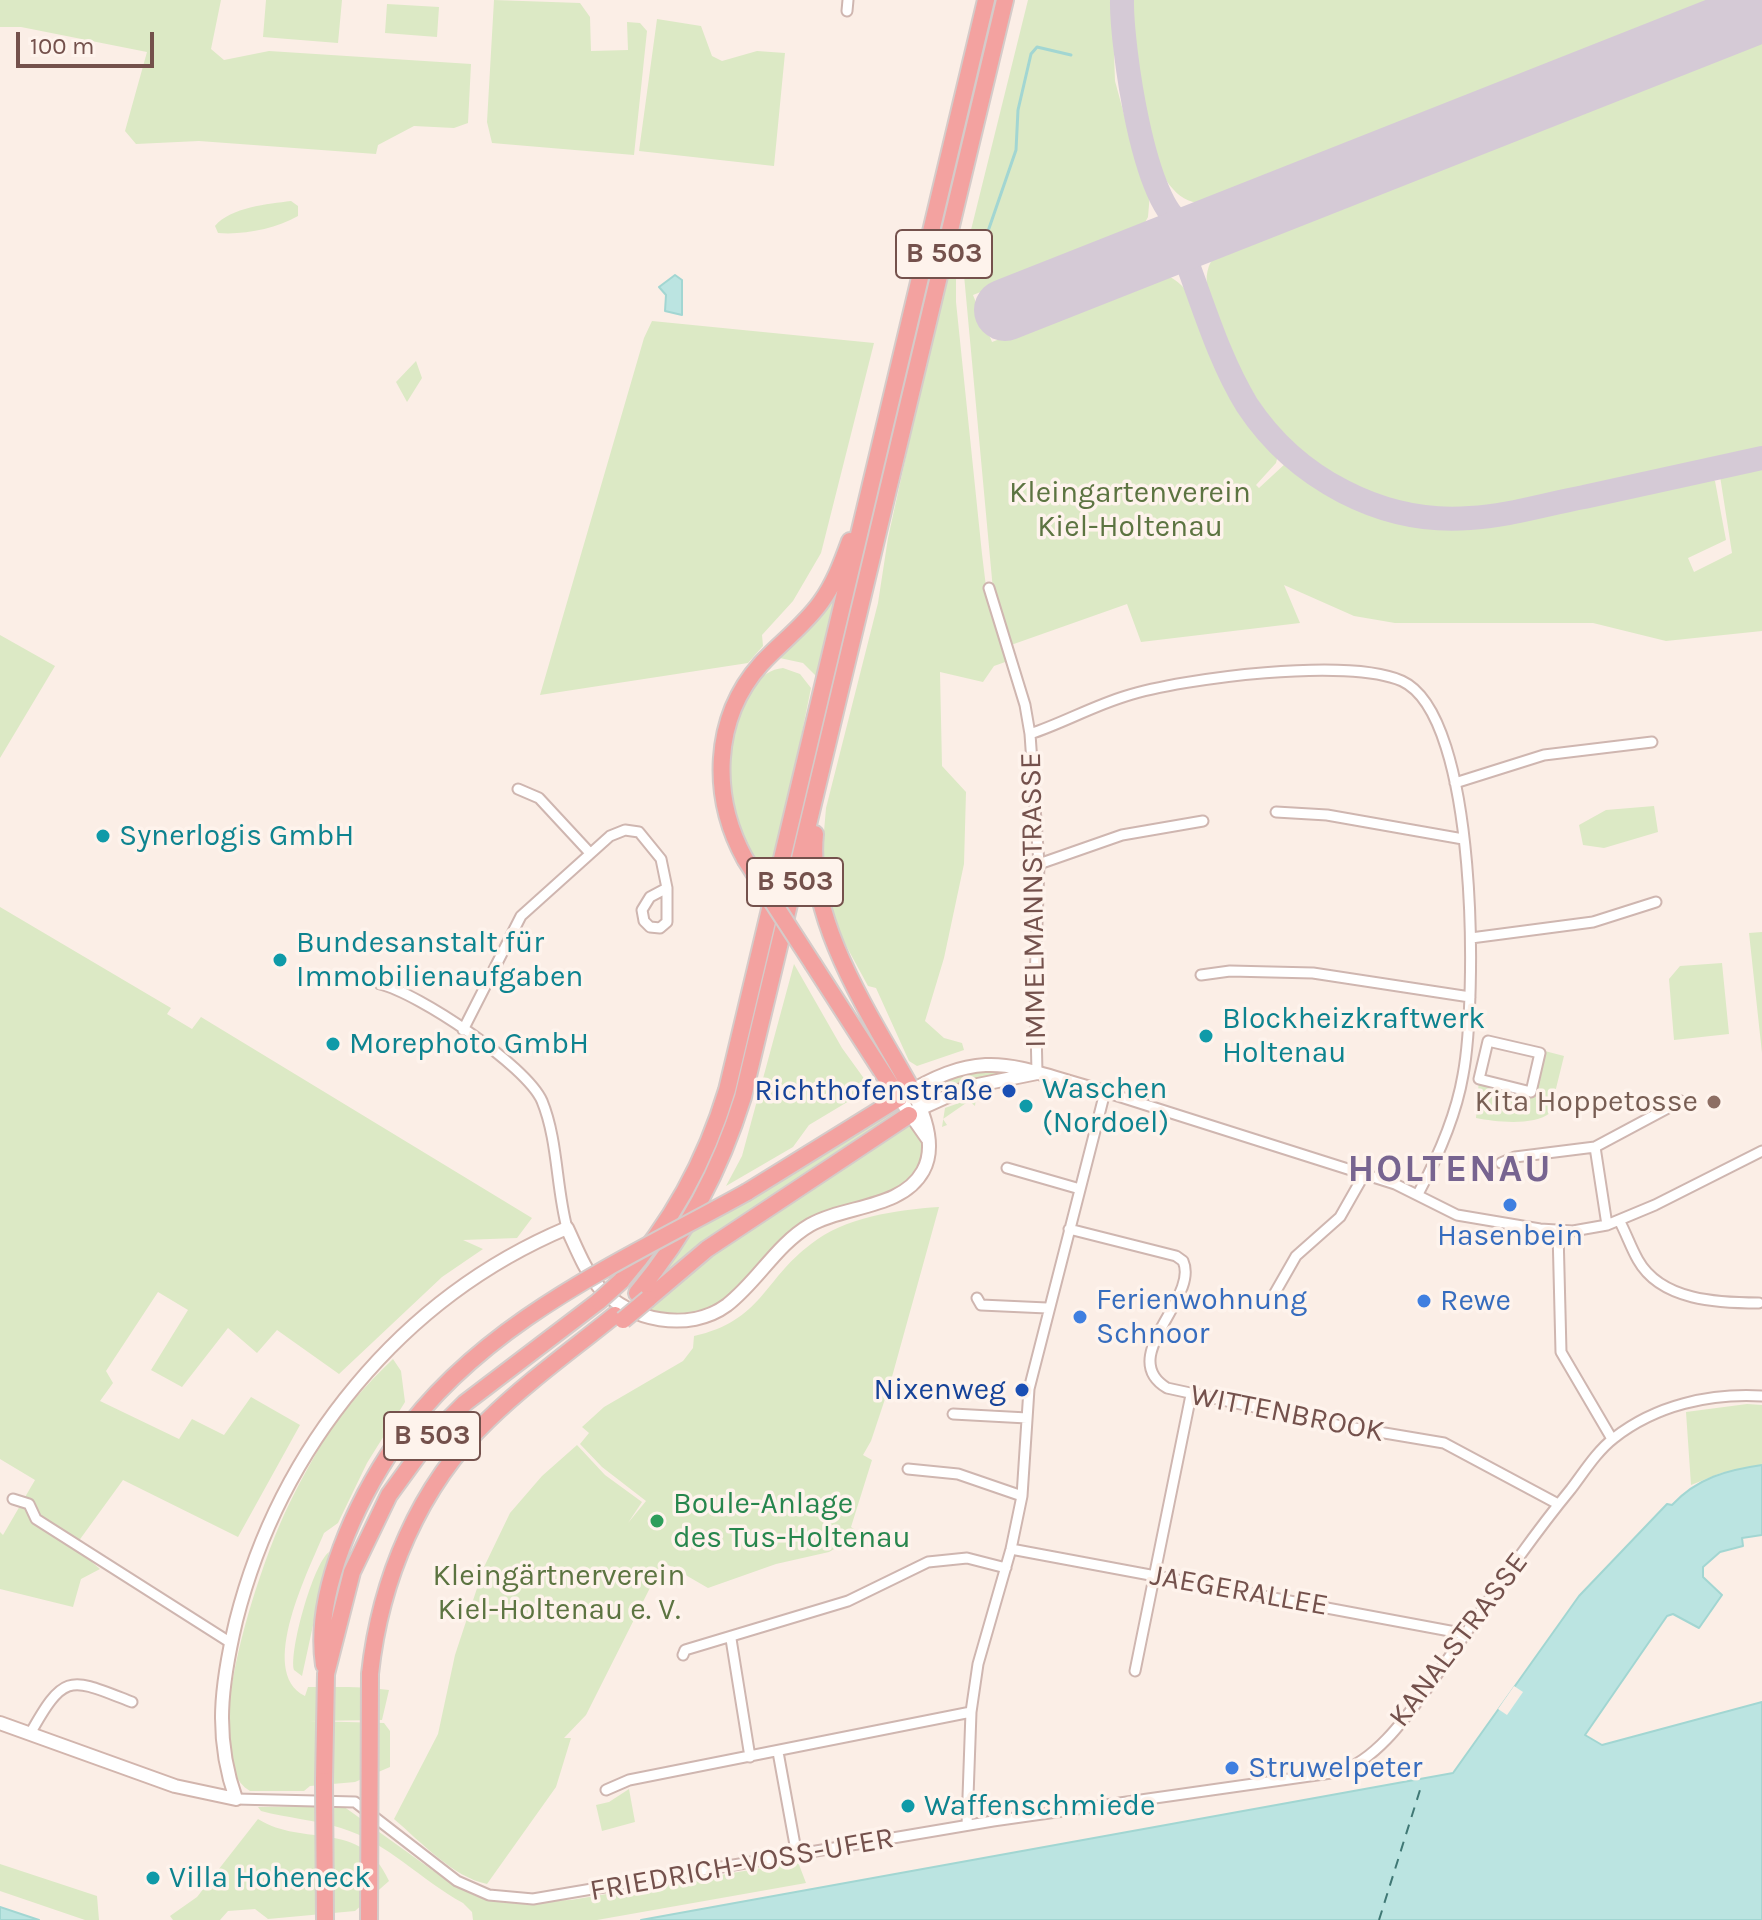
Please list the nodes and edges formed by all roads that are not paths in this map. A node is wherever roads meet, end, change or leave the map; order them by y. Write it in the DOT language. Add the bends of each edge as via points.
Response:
graph roads {
  1 [pos="848,0"];
  2 [pos="986,0"];
  3 [pos="1005,0"];
  4 [pos="847,11"];
  5 [pos="867,499"];
  6 [pos="989,588"];
  7 [pos="1030,734"];
  8 [pos="1652,742"];
  9 [pos="821,777"];
  10 [pos="1455,783"];
  11 [pos="518,789"];
  12 [pos="1276,812"];
  13 [pos="1203,821"];
  14 [pos="1463,839"];
  15 [pos="590,853"];
  16 [pos="1039,864"];
  17 [pos="667,888"];
  18 [pos="1656,902"];
  19 [pos="1471,938"];
  20 [pos="1201,975"];
  21 [pos="380,984"];
  22 [pos="1470,997"];
  23 [pos="463,1030"];
  24 [pos="1540,1053"];
  25 [pos="1037,1073"];
  26 [pos="1105,1092"];
  27 [pos="905,1094"];
  28 [pos="1681,1101"];
  29 [pos="915,1111"];
  30 [pos="1595,1147"];
  31 [pos="1762,1151"];
  32 [pos="1501,1163"];
  33 [pos="1007,1168"];
  34 [pos="1365,1173"];
  35 [pos="1080,1189"];
  36 [pos="1418,1194"];
  37 [pos="1619,1220"];
  38 [pos="1607,1225"];
  39 [pos="567,1228"];
  40 [pos="1069,1229"];
  41 [pos="1558,1231"];
  42 [pos="643,1296"];
  43 [pos="977,1298"];
  44 [pos="1272,1298"];
  45 [pos="1759,1303"];
  46 [pos="1047,1308"];
  47 [pos="1191,1395"];
  48 [pos="1762,1396"];
  49 [pos="953,1414"];
  50 [pos="1027,1418"];
  51 [pos="1612,1439"];
  52 [pos="908,1469"];
  53 [pos="1022,1496"];
  54 [pos="13,1499"];
  55 [pos="1558,1504"];
  56 [pos="1011,1549"];
  57 [pos="1006,1568"];
  58 [pos="1153,1575"];
  59 [pos="1466,1634"];
  60 [pos="731,1639"];
  61 [pos="231,1643"];
  62 [pos="683,1655"];
  63 [pos="1135,1671"];
  64 [pos="326,1674"];
  65 [pos="132,1702"];
  66 [pos="971,1712"];
  67 [pos="0,1723"];
  68 [pos="30,1734"];
  69 [pos="778,1752"];
  70 [pos="750,1757"];
  71 [pos="606,1790"];
  72 [pos="238,1799"];
  73 [pos="967,1825"];
  74 [pos="797,1856"];
  75 [pos="325,1920"];
  76 [pos="369,1920"];
  1 -- 4 [label="street"];
  2 -- 5 [label="highway, B 503"];
  3 -- 9 [label="highway, B 503"];
  5 -- 27 [label="highway, bridge" via="834,583 741,692 721,760 722,794 745,859"];
  5 -- 64 [label="highway, B 503, bridge" via="752,997 718,1121 686,1194 621,1281 465,1403 409,1466 373,1523 352,1572"];
  6 -- 7 [label="street, IMMELMANNSTRASSE"];
  7 -- 10 [label="street" via="1127,695 1187,681 1302,672 1376,675 1402,681 1423,696 1442,728"];
  7 -- 16 [label="street, IMMELMANNSTRASSE"];
  8 -- 10 [label="street" via="1544,755"];
  9 -- 27 [label="highway" via="814,867 821,908"];
  9 -- 42 [label="highway, B 503" via="734,1127 704,1197"];
  10 -- 14 [label="street"];
  11 -- 15 [label="street" via="539,798"];
  12 -- 14 [label="street" via="1327,815"];
  13 -- 16 [label="street" via="1122,835"];
  14 -- 19 [label="street"];
  15 -- 17 [label="street" via="616,832 639,832 661,859"];
  15 -- 23 [label="street" via="521,916"];
  16 -- 25 [label="street, IMMELMANNSTRASSE"];
  18 -- 19 [label="street" via="1610,919"];
  19 -- 22 [label="street"];
  20 -- 22 [label="street" via="1313,973"];
  21 -- 23 [label="street" via="398,988"];
  22 -- 36 [label="street" via="1459,1095"];
  23 -- 39 [label="street" via="518,1069 541,1098"];
  24 -- 24 [label="street" via="1488,1041 1479,1079 1531,1092"];
  25 -- 26 [label="street"];
  25 -- 27 [label="street" via="1010,1064 981,1063 948,1071"];
  25 -- 29 [label="street" via="968,1087"];
  26 -- 34 [label="street"];
  26 -- 35 [label="street"];
  27 -- 29 [label="street"];
  27 -- 64 [label="highway, B 503, bridge" via="747,1192 507,1329 456,1371 371,1481 339,1560 322,1629"];
  28 -- 30 [label="street"];
  29 -- 39 [label="street" via="927,1138 927,1163 919,1178 904,1192 826,1216 801,1230 735,1297 706,1315 687,1321 639,1314 598,1286"];
  29 -- 42 [label="highway"];
  30 -- 32 [label="street"];
  30 -- 38 [label="street"];
  31 -- 37 [label="street"];
  33 -- 35 [label="street"];
  34 -- 36 [label="street"];
  34 -- 44 [label="street" via="1340,1217 1296,1256"];
  35 -- 40 [label="street"];
  36 -- 41 [label="street" via="1466,1217"];
  37 -- 38 [label="street"];
  37 -- 45 [label="street" via="1639,1261 1665,1286 1696,1298"];
  38 -- 41 [label="street"];
  39 -- 61 [label="street" via="511,1255 444,1298 355,1386 282,1496 244,1592"];
  40 -- 46 [label="street"];
  40 -- 47 [label="street, WITTENBROOK" via="1183,1261 1185,1276 1149,1363 1161,1385"];
  41 -- 51 [label="street" via="1561,1352"];
  42 -- 76 [label="highway, B 503, bridge" via="489,1419 418,1514 381,1604 370,1674"];
  43 -- 46 [label="street" via="981,1305"];
  46 -- 50 [label="street"];
  47 -- 55 [label="street, WITTENBROOK" via="1444,1443"];
  47 -- 58 [label="street"];
  48 -- 51 [label="street, KANALSTRASSE" via="1691,1401 1656,1413"];
  49 -- 50 [label="street"];
  50 -- 53 [label="street"];
  51 -- 55 [label="street, KANALSTRASSE"];
  52 -- 53 [label="street" via="958,1474"];
  53 -- 56 [label="street"];
  54 -- 61 [label="street" via="29,1504 44,1525"];
  55 -- 59 [label="street, KANALSTRASSE"];
  56 -- 57 [label="street"];
  56 -- 58 [label="street, JAEGERALLEE"];
  57 -- 60 [label="street" via="967,1558 928,1562 848,1601"];
  57 -- 66 [label="street" via="978,1664"];
  58 -- 59 [label="street, JAEGERALLEE"];
  58 -- 63 [label="street"];
  59 -- 73 [label="street, KANALSTRASSE" via="1403,1721 1347,1769"];
  60 -- 62 [label="street" via="685,1650"];
  60 -- 70 [label="street"];
  61 -- 72 [label="street" via="220,1746"];
  64 -- 75 [label="highway, B 503, bridge"];
  65 -- 68 [label="street" via="82,1683 69,1684 56,1693"];
  66 -- 69 [label="street"];
  66 -- 73 [label="street"];
  67 -- 68 [label="street, FRIEDRICH-VOSS-UFER"];
  68 -- 72 [label="street, FRIEDRICH-VOSS-UFER" via="175,1786"];
  69 -- 70 [label="street"];
  69 -- 74 [label="street"];
  70 -- 71 [label="street" via="629,1780"];
  72 -- 74 [label="street, FRIEDRICH-VOSS-UFER" via="355,1802 457,1881 508,1898 571,1895"];
  73 -- 74 [label="street, FRIEDRICH-VOSS-UFER"];
}
